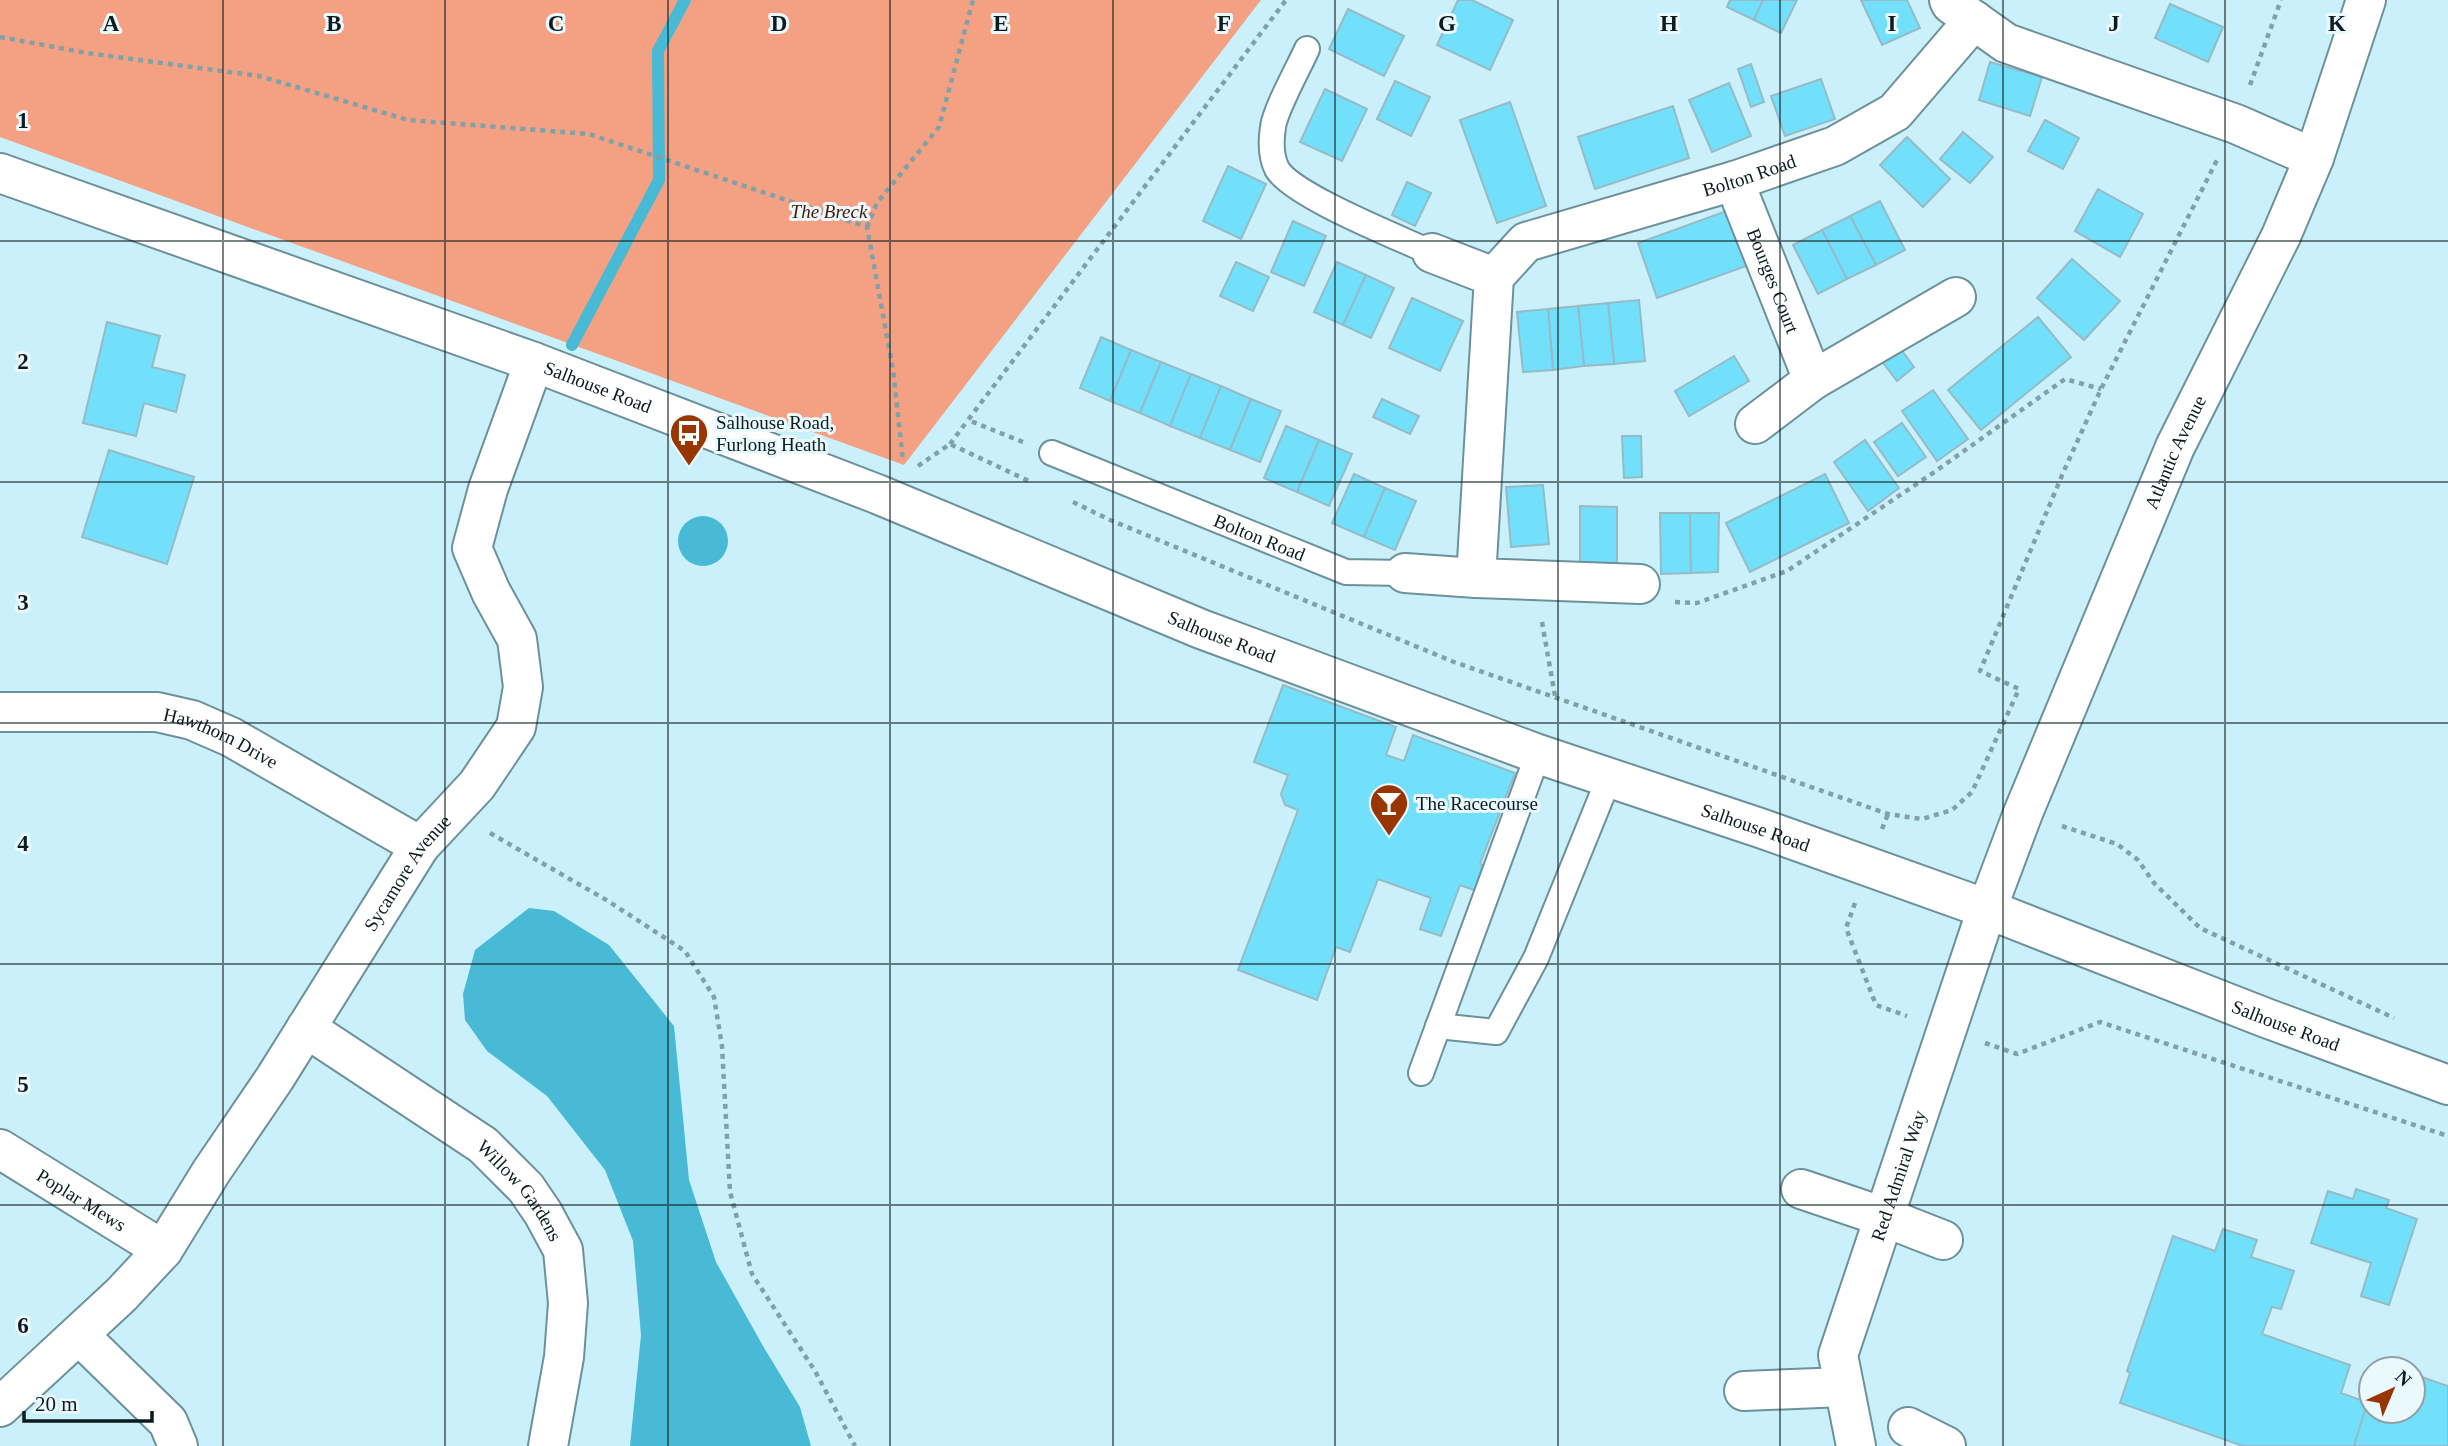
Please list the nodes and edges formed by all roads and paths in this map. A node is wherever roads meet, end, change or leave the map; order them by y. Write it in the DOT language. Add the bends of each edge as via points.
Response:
graph roads {
  1 [pos="972,0"];
  2 [pos="1286,0"];
  3 [pos="2281,0"];
  4 [pos="2366,0"];
  5 [pos="1962,10"];
  6 [pos="0,37"];
  7 [pos="1307,48"];
  8 [pos="2235,124"];
  9 [pos="2314,158"];
  10 [pos="0,173"];
  11 [pos="1734,181"];
  12 [pos="867,227"];
  13 [pos="1432,253"];
  14 [pos="1494,277"];
  15 [pos="1956,297"];
  16 [pos="534,362"];
  17 [pos="1813,380"];
  18 [pos="2101,389"];
  19 [pos="968,420"];
  20 [pos="1755,424"];
  21 [pos="950,444"];
  22 [pos="1052,453"];
  23 [pos="904,464"];
  24 [pos="1037,485"];
  25 [pos="877,494"];
  26 [pos="1061,496"];
  27 [pos="1405,573"];
  28 [pos="1476,578"];
  29 [pos="1535,580"];
  30 [pos="1640,584"];
  31 [pos="1555,697"];
  32 [pos="0,712"];
  33 [pos="1538,754"];
  34 [pos="1609,778"];
  35 [pos="452,812"];
  36 [pos="2117,844"];
  37 [pos="420,846"];
  38 [pos="1986,909"];
  39 [pos="1846,928"];
  40 [pos="1876,1004"];
  41 [pos="2406,1023"];
  42 [pos="1438,1026"];
  43 [pos="306,1028"];
  44 [pos="2017,1054"];
  45 [pos="1421,1073"];
  46 [pos="2448,1085"];
  47 [pos="2448,1136"];
  48 [pos="0,1149"];
  49 [pos="1801,1189"];
  50 [pos="1884,1217"];
  51 [pos="1942,1240"];
  52 [pos="163,1250"];
  53 [pos="79,1335"];
  54 [pos="1844,1387"];
  55 [pos="1744,1391"];
  56 [pos="0,1408"];
  57 [pos="1909,1427"];
  58 [pos="178,1446"];
  59 [pos="548,1446"];
  60 [pos="855,1446"];
  61 [pos="1856,1446"];
  62 [pos="1946,1446"];
  1 -- 12 [label="path" via="939,127 877,203"];
  2 -- 19 [label="path"];
  3 -- 8 [label="path"];
  4 -- 9 [label="street, Atlantic Avenue"];
  5 -- 8 [label="street, Bolton Road" via="2007,43"];
  5 -- 11 [label="street, Bolton Road" via="1895,112 1835,146"];
  6 -- 12 [label="path" via="259,76 408,120 589,134"];
  7 -- 13 [label="lane" via="1273,124 1272,151 1278,170 1293,186 1317,200"];
  8 -- 9 [label="street, Bolton Road"];
  8 -- 18 [label="path"];
  9 -- 38 [label="street, Atlantic Avenue" via="2281,236 2175,447"];
  10 -- 16 [label="street, Salhouse Road"];
  11 -- 14 [label="street, Bolton Road" via="1526,242"];
  11 -- 17 [label="street, Bourges Court"];
  12 -- 23 [label="path" via="893,370"];
  13 -- 14 [label="street"];
  14 -- 28 [label="street"];
  15 -- 17 [label="street"];
  16 -- 25 [label="street, Salhouse Road"];
  16 -- 35 [label="street, Sycamore Avenue" via="472,548 517,639 523,687 516,727 477,785"];
  17 -- 20 [label="street"];
  18 -- 30 [label="path" via="2065,379 1787,571 1696,603 1644,600"];
  18 -- 31 [label="path" via="1980,671 2019,689 1972,792 1952,810 1922,819 1888,814"];
  19 -- 21 [label="path"];
  19 -- 22 [label="path"];
  21 -- 24 [label="path"];
  21 -- 25 [label="path"];
  22 -- 27 [label="lane, Bolton Road" via="1346,572"];
  25 -- 33 [label="street, Salhouse Road" via="1200,629"];
  26 -- 31 [label="path" via="1454,662"];
  27 -- 28 [label="street, Bolton Road"];
  28 -- 29 [label="street, Bolton Road"];
  29 -- 30 [label="street, Bolton Road"];
  29 -- 31 [label="path"];
  32 -- 37 [label="street, Hawthorn Drive" via="156,712 192,720 231,737"];
  33 -- 34 [label="street, Salhouse Road"];
  33 -- 42 [label="lane"];
  34 -- 38 [label="street, Salhouse Road"];
  34 -- 42 [label="lane" via="1536,958 1496,1031"];
  35 -- 37 [label="street, Sycamore Avenue"];
  35 -- 60 [label="path" via="685,951 714,997 722,1046 730,1192 752,1274 815,1371"];
  36 -- 41 [label="path" via="2138,860 2154,883 2200,928"];
  37 -- 43 [label="street, Sycamore Avenue"];
  38 -- 46 [label="street, Salhouse Road"];
  38 -- 50 [label="street, Red Admiral Way"];
  39 -- 40 [label="path"];
  42 -- 45 [label="lane"];
  43 -- 52 [label="street, Sycamore Avenue"];
  43 -- 59 [label="street, Willow Gardens" via="483,1145 543,1213 563,1250 568,1303 564,1357"];
  44 -- 47 [label="path" via="2100,1022"];
  48 -- 52 [label="street, Poplar Mews"];
  49 -- 50 [label="street"];
  50 -- 51 [label="street"];
  50 -- 54 [label="street, Red Admiral Way" via="1838,1356"];
  52 -- 53 [label="street, Sycamore Avenue"];
  53 -- 56 [label="street, Sycamore Avenue"];
  53 -- 58 [label="street" via="168,1422"];
  54 -- 55 [label="street"];
  54 -- 61 [label="street, Red Admiral Way"];
  57 -- 62 [label="street"];
}
